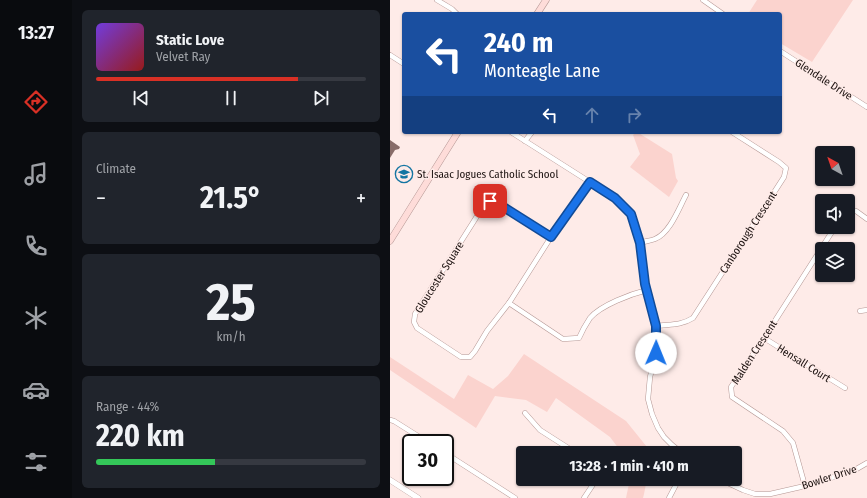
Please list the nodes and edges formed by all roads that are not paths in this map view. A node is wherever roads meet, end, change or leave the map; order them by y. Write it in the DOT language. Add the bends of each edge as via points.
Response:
graph roads {
  1 [pos="437,0"];
  2 [pos="546,0"];
  3 [pos="703,0"];
  4 [pos="455,12"];
  5 [pos="538,12"];
  6 [pos="720,12"];
  7 [pos="782,52"];
  8 [pos="390,55"];
  9 [pos="402,63"];
  10 [pos="867,107"];
  11 [pos="457,134"];
  12 [pos="514,134"];
  13 [pos="530,134"];
  14 [pos="735,134"];
  15 [pos="525,141"];
  16 [pos="590,182"];
  17 [pos="686,195"];
  18 [pos="855,211"];
  19 [pos="867,219"];
  20 [pos="831,234"];
  21 [pos="551,237"];
  22 [pos="390,241"];
  23 [pos="640,243"];
  24 [pos="647,290"];
  25 [pos="509,303"];
  26 [pos="867,310"];
  27 [pos="860,311"];
  28 [pos="656,326"];
  29 [pos="764,338"];
  30 [pos="845,388"];
  31 [pos="525,413"];
  32 [pos="390,420"];
  33 [pos="415,434"];
  34 [pos="565,446"];
  35 [pos="673,446"];
  36 [pos="454,459"];
  37 [pos="867,463"];
  38 [pos="390,480"];
  39 [pos="592,486"];
  40 [pos="675,486"];
  41 [pos="734,486"];
  42 [pos="805,486"];
  43 [pos="418,498"];
  44 [pos="515,498"];
  45 [pos="584,498"];
  46 [pos="669,498"];
  1 -- 4 [label="street"];
  2 -- 5 [label="main road"];
  3 -- 6 [label="street"];
  7 -- 10 [label="street, Glendale Drive"];
  8 -- 9 [label="street"];
  11 -- 22 [label="main road"];
  12 -- 15 [label="street"];
  13 -- 15 [label="street"];
  14 -- 28 [label="street, Canborough Crescent" via="786,168 784,177 693,318 677,325"];
  15 -- 16 [label="street"];
  16 -- 21 [label="street"];
  16 -- 23 [label="street" via="615,198 631,214"];
  17 -- 23 [label="street" via="664,233"];
  18 -- 19 [label="street"];
  20 -- 29 [label="street, Malden Crescent"];
  21 -- 25 [label="street"];
  21 -- 25 [label="street, Gloucester Square" via="494,201 486,202 415,314 414,322 417,328 462,357 470,357"];
  23 -- 24 [label="street"];
  24 -- 25 [label="street" via="604,307 590,318 579,338 563,339"];
  24 -- 28 [label="street"];
  26 -- 27 [label="street"];
  28 -- 35 [label="street" via="656,353 648,399 658,428"];
  29 -- 30 [label="street, Hensall Court"];
  29 -- 42 [label="street, Malden Crescent" via="731,388 732,397 783,431 793,443"];
  31 -- 34 [label="street" via="540,430"];
  32 -- 33 [label="street"];
  36 -- 44 [label="street"];
  37 -- 42 [label="street, Bowler Drive" via="854,471"];
  38 -- 43 [label="street"];
  39 -- 45 [label="street"];
  40 -- 46 [label="street"];
  41 -- 42 [label="street, Bowler Drive" via="756,494 770,494"];
}
